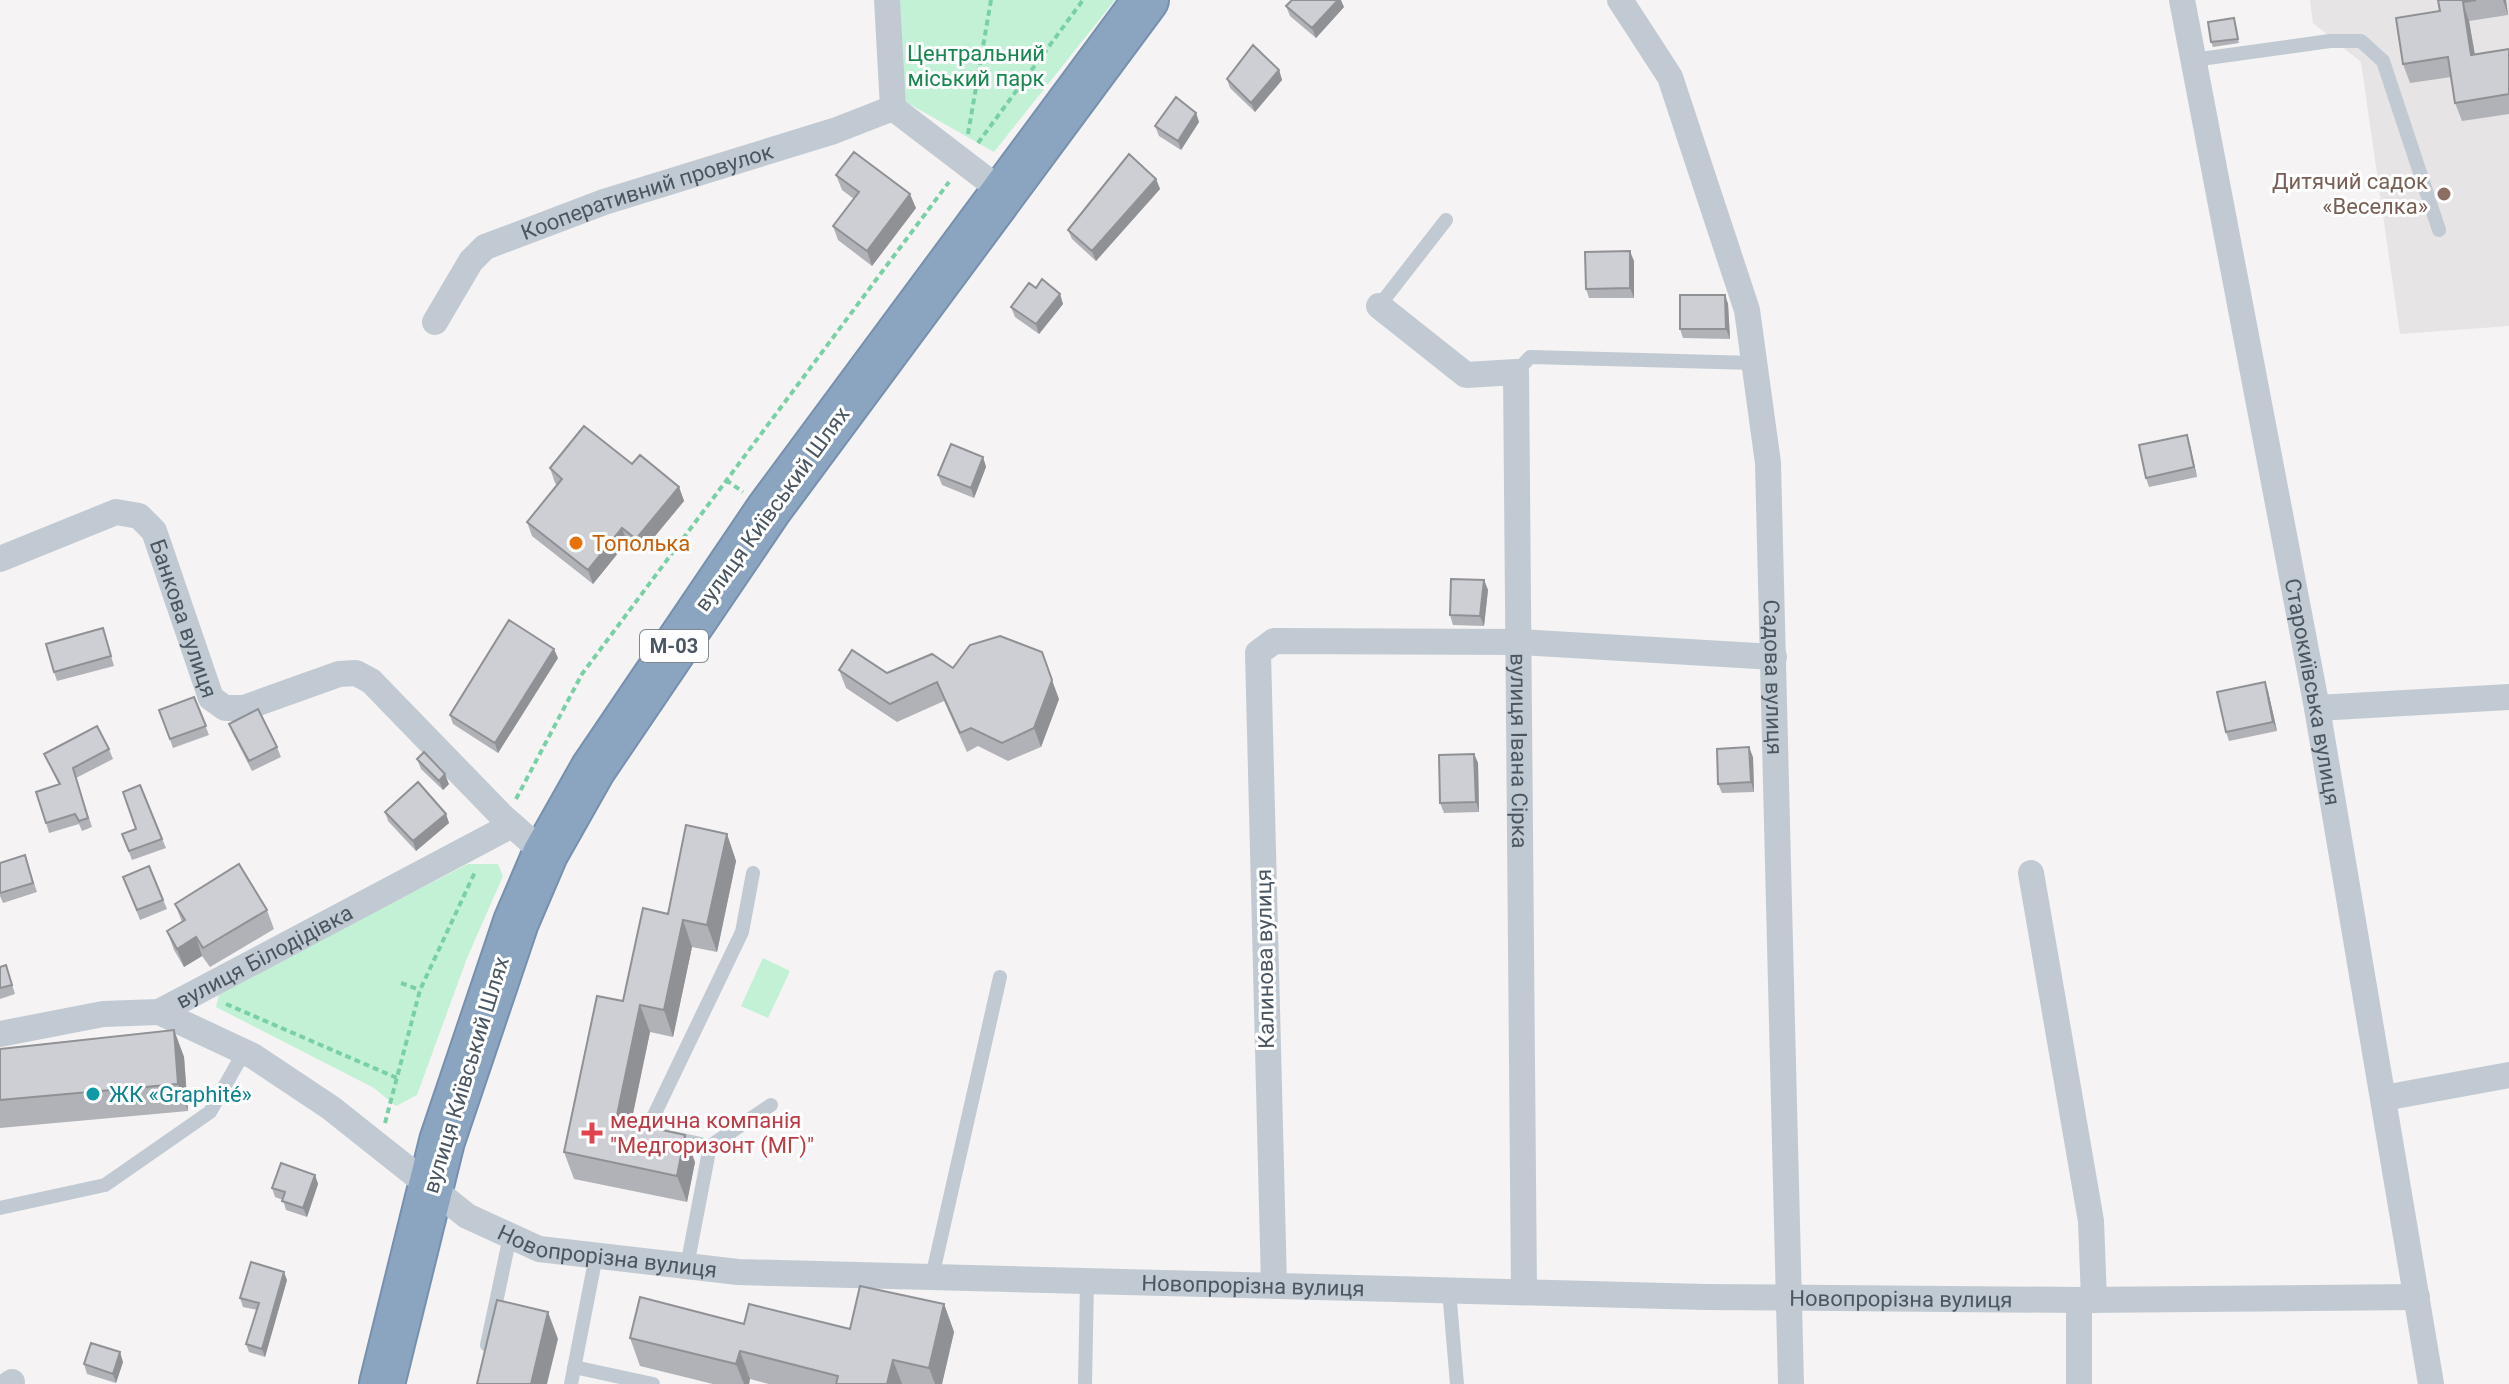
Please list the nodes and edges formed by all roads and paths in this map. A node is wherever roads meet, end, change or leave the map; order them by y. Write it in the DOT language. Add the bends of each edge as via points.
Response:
graph roads {
  1 [pos="887,0"];
  2 [pos="991,0"];
  3 [pos="1083,0"];
  4 [pos="1146,0"];
  5 [pos="1621,0"];
  6 [pos="2182,0"];
  7 [pos="2193,60"];
  8 [pos="893,108"];
  9 [pos="963,164"];
  10 [pos="1000,201"];
  11 [pos="1446,220"];
  12 [pos="2439,230"];
  13 [pos="1379,306"];
  14 [pos="435,322"];
  15 [pos="1755,363"];
  16 [pos="1516,372"];
  17 [pos="0,559"];
  18 [pos="1518,642"];
  19 [pos="1774,657"];
  20 [pos="2509,697"];
  21 [pos="2317,708"];
  22 [pos="502,825"];
  23 [pos="545,854"];
  24 [pos="753,873"];
  25 [pos="2031,873"];
  26 [pos="1000,977"];
  27 [pos="401,983"];
  28 [pos="420,990"];
  29 [pos="223,1003"];
  30 [pos="159,1012"];
  31 [pos="0,1034"];
  32 [pos="244,1052"];
  33 [pos="2509,1075"];
  34 [pos="397,1078"];
  35 [pos="2384,1098"];
  36 [pos="771,1105"];
  37 [pos="379,1146"];
  38 [pos="710,1146"];
  39 [pos="430,1187"];
  40 [pos="0,1208"];
  41 [pos="510,1236"];
  42 [pos="596,1256"];
  43 [pos="687,1266"];
  44 [pos="932,1277"];
  45 [pos="1087,1281"];
  46 [pos="1274,1285"];
  47 [pos="1449,1290"];
  48 [pos="1524,1292"];
  49 [pos="1789,1296"];
  50 [pos="2417,1297"];
  51 [pos="2086,1300"];
  52 [pos="485,1354"];
  53 [pos="574,1367"];
  54 [pos="382,1384"];
  55 [pos="571,1384"];
  56 [pos="653,1384"];
  57 [pos="1085,1384"];
  58 [pos="1457,1384"];
  59 [pos="1791,1384"];
  60 [pos="2079,1384"];
  61 [pos="2431,1384"];
  1 -- 8 [label="street"];
  2 -- 9 [label="path"];
  3 -- 9 [label="path"];
  4 -- 10 [label="highway, вулиця Київський Шлях / М-03"];
  5 -- 15 [label="street, Садова вулиця" via="1670,77 1747,310"];
  6 -- 7 [label="street, Старокиївська вулиця"];
  7 -- 12 [label="lane" via="2361,41 2383,61"];
  7 -- 21 [label="street, Старокиївська вулиця"];
  8 -- 9 [label="street"];
  8 -- 14 [label="street, Кооперативний провулок" via="604,202 485,247"];
  9 -- 10 [label="street" via="995,186"];
  9 -- 22 [label="path" via="582,674"];
  10 -- 23 [label="highway, вулиця Київський Шлях / М-03" via="694,616 593,769"];
  11 -- 13 [label="lane"];
  13 -- 16 [label="street" via="1466,375"];
  15 -- 16 [label="lane" via="1530,357"];
  15 -- 19 [label="street, Садова вулиця" via="1768,463"];
  16 -- 18 [label="street, вулиця Івана Сірка"];
  17 -- 22 [label="street, Банкова вулиця" via="116,512 139,516 154,531 211,698 225,708 244,708 339,674 356,673 371,681"];
  18 -- 19 [label="street"];
  18 -- 46 [label="street, Калинова вулиця" via="1274,641 1258,653"];
  18 -- 48 [label="street, вулиця Івана Сірка"];
  19 -- 49 [label="street, Садова вулиця"];
  20 -- 21 [label="street"];
  21 -- 35 [label="street, Старокиївська вулиця"];
  22 -- 23 [label="street, Банкова вулиця"];
  22 -- 28 [label="path"];
  22 -- 30 [label="street, вулиця Білодідівка"];
  23 -- 39 [label="highway, вулиця Київський Шлях / М-03" via="470,1049"];
  24 -- 38 [label="lane" via="742,932 646,1132"];
  25 -- 51 [label="street" via="2091,1221"];
  26 -- 44 [label="lane"];
  27 -- 28 [label="path"];
  28 -- 34 [label="path"];
  29 -- 34 [label="path"];
  30 -- 31 [label="street, вулиця Білодідівка" via="103,1014"];
  30 -- 32 [label="street, Новопрорізна вулиця"];
  32 -- 37 [label="street, Новопрорізна вулиця"];
  32 -- 40 [label="lane" via="210,1112 105,1185"];
  33 -- 35 [label="street"];
  34 -- 37 [label="path"];
  35 -- 50 [label="street, Старокиївська вулиця"];
  36 -- 38 [label="lane"];
  37 -- 39 [label="street, Новопрорізна вулиця"];
  38 -- 43 [label="lane"];
  39 -- 41 [label="street, Новопрорізна вулиця" via="467,1216"];
  39 -- 54 [label="highway, вулиця Київський Шлях / М-03"];
  41 -- 42 [label="street, Новопрорізна вулиця" via="539,1249"];
  41 -- 52 [label="lane"];
  42 -- 43 [label="street, Новопрорізна вулиця"];
  42 -- 53 [label="lane"];
  43 -- 44 [label="street, Новопрорізна вулиця"];
  44 -- 45 [label="street, Новопрорізна вулиця"];
  45 -- 46 [label="street, Новопрорізна вулиця"];
  45 -- 57 [label="lane"];
  46 -- 47 [label="street, Новопрорізна вулиця"];
  47 -- 48 [label="street, Новопрорізна вулиця"];
  47 -- 58 [label="lane"];
  48 -- 49 [label="street, Новопрорізна вулиця"];
  49 -- 51 [label="street, Новопрорізна вулиця"];
  49 -- 59 [label="street, Садова вулиця"];
  50 -- 51 [label="street, Новопрорізна вулиця"];
  50 -- 61 [label="street, Старокиївська вулиця"];
  51 -- 60 [label="street"];
  53 -- 55 [label="lane"];
  53 -- 56 [label="lane"];
}
